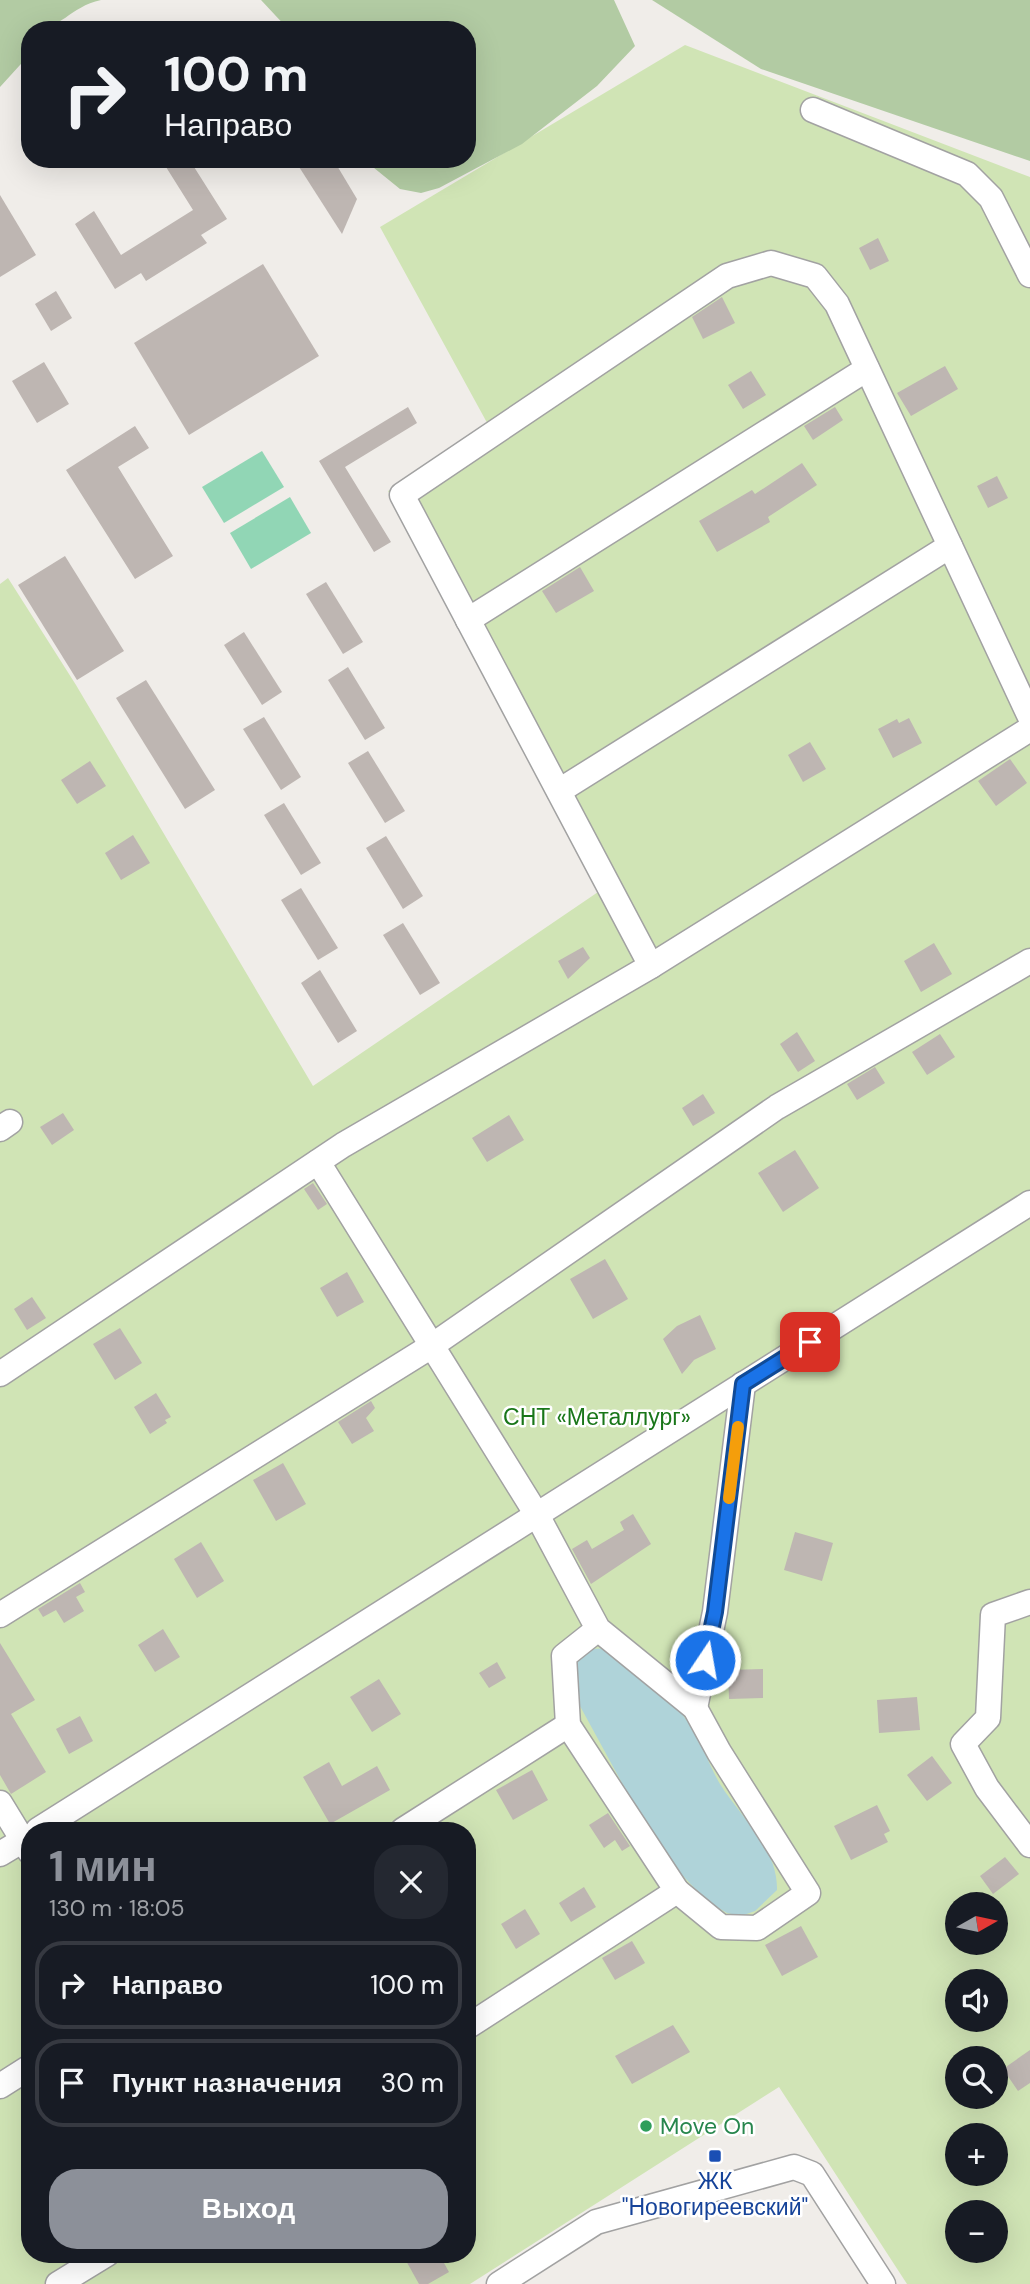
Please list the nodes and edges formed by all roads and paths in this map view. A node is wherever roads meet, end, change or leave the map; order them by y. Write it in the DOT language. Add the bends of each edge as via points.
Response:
graph roads {
  1 [pos="813,110"];
  2 [pos="1030,275"];
  3 [pos="867,369"];
  4 [pos="950,546"];
  5 [pos="468,620"];
  6 [pos="1030,717"];
  7 [pos="1030,729"];
  8 [pos="559,791"];
  9 [pos="1030,961"];
  10 [pos="651,966"];
  11 [pos="317,1163"];
  12 [pos="1030,1203"];
  13 [pos="430,1346"];
  14 [pos="0,1374"];
  15 [pos="743,1384"];
  16 [pos="537,1514"];
  17 [pos="1030,1602"];
  18 [pos="0,1615"];
  19 [pos="598,1629"];
  20 [pos="695,1708"];
  21 [pos="568,1725"];
  22 [pos="0,1803"];
  23 [pos="57,1822"];
  24 [pos="416,1822"];
  25 [pos="21,1828"];
  26 [pos="21,1844"];
  27 [pos="1030,1845"];
  28 [pos="0,1854"];
  29 [pos="677,1891"];
  30 [pos="476,2021"];
  31 [pos="21,2073"];
  32 [pos="0,2086"];
  33 [pos="92,2263"];
  34 [pos="58,2284"];
  35 [pos="499,2284"];
  36 [pos="883,2284"];
  1 -- 2 [label="street" via="967,174 990,198"];
  3 -- 4 [label="street"];
  3 -- 5 [label="street"];
  3 -- 5 [label="street" via="837,304 815,276 771,263 727,276 402,495"];
  4 -- 6 [label="street"];
  4 -- 8 [label="street"];
  5 -- 8 [label="street"];
  7 -- 10 [label="street"];
  8 -- 10 [label="street"];
  9 -- 13 [label="street" via="777,1107"];
  10 -- 11 [label="street"];
  11 -- 13 [label="street"];
  11 -- 14 [label="street"];
  12 -- 15 [label="street"];
  13 -- 16 [label="street"];
  13 -- 18 [label="street"];
  15 -- 16 [label="street"];
  15 -- 20 [label="street" via="715,1612"];
  16 -- 19 [label="street"];
  16 -- 23 [label="street"];
  17 -- 27 [label="street" via="993,1615 988,1718 964,1744 987,1788"];
  19 -- 20 [label="street"];
  19 -- 21 [label="street" via="564,1656"];
  20 -- 29 [label="street" via="808,1893 757,1928 722,1927"];
  21 -- 24 [label="street"];
  21 -- 29 [label="street"];
  22 -- 25 [label="street"];
  26 -- 28 [label="street"];
  29 -- 30 [label="street"];
  31 -- 32 [label="street"];
  33 -- 34 [label="street"];
  35 -- 36 [label="street" via="596,2222 794,2167 812,2174"];
}
